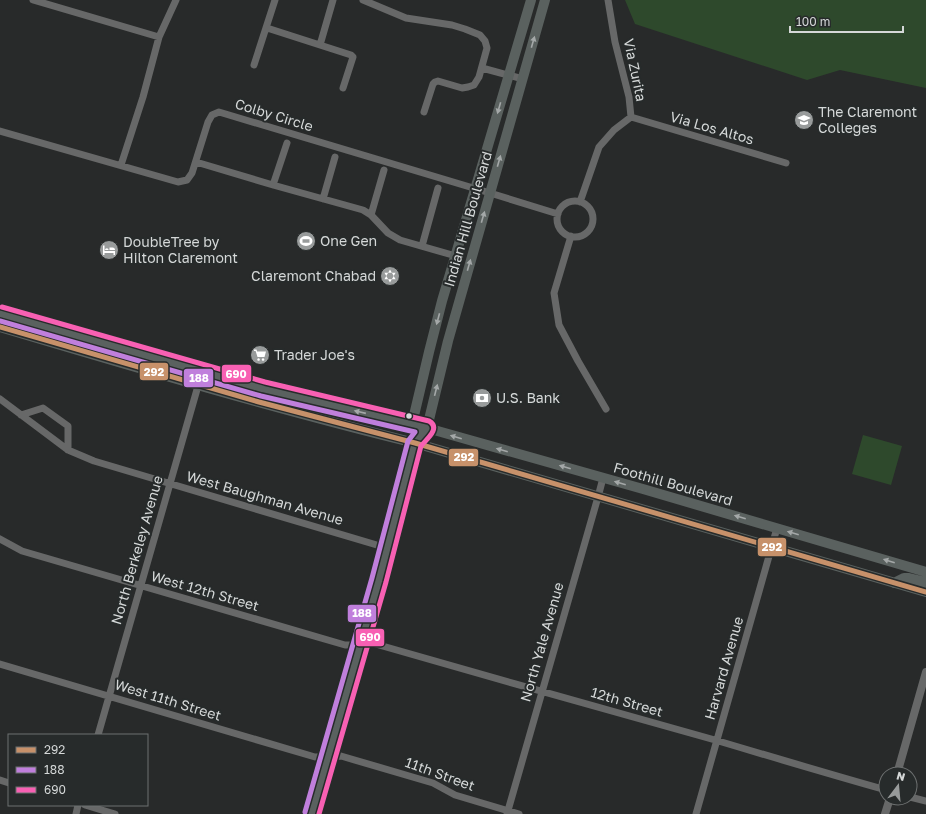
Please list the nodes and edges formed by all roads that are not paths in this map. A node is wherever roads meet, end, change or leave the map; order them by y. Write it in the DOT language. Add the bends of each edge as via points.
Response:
graph roads {
  1 [pos="33,0"];
  2 [pos="176,0"];
  3 [pos="275,0"];
  4 [pos="333,0"];
  5 [pos="363,0"];
  6 [pos="531,0"];
  7 [pos="545,0"];
  8 [pos="608,0"];
  9 [pos="267,28"];
  10 [pos="160,37"];
  11 [pos="320,45"];
  12 [pos="254,66"];
  13 [pos="482,68"];
  14 [pos="509,75"];
  15 [pos="523,79"];
  16 [pos="344,88"];
  17 [pos="424,112"];
  18 [pos="631,117"];
  19 [pos="0,131"];
  20 [pos="287,143"];
  21 [pos="335,157"];
  22 [pos="196,162"];
  23 [pos="786,163"];
  24 [pos="121,166"];
  25 [pos="384,170"];
  26 [pos="273,186"];
  27 [pos="438,188"];
  28 [pos="476,189"];
  29 [pos="490,193"];
  30 [pos="323,200"];
  31 [pos="580,202"];
  32 [pos="558,214"];
  33 [pos="371,215"];
  34 [pos="570,236"];
  35 [pos="422,246"];
  36 [pos="456,256"];
  37 [pos="0,314"];
  38 [pos="0,327"];
  39 [pos="202,372"];
  40 [pos="198,385"];
  41 [pos="0,400"];
  42 [pos="606,409"];
  43 [pos="21,415"];
  44 [pos="412,424"];
  45 [pos="427,428"];
  46 [pos="415,443"];
  47 [pos="68,450"];
  48 [pos="602,478"];
  49 [pos="169,484"];
  50 [pos="598,497"];
  51 [pos="777,528"];
  52 [pos="0,539"];
  53 [pos="772,547"];
  54 [pos="387,548"];
  55 [pos="926,572"];
  56 [pos="926,582"];
  57 [pos="894,583"];
  58 [pos="140,586"];
  59 [pos="926,592"];
  60 [pos="360,645"];
  61 [pos="0,664"];
  62 [pos="926,672"];
  63 [pos="542,691"];
  64 [pos="109,696"];
  65 [pos="98,734"];
  66 [pos="716,741"];
  67 [pos="328,756"];
  68 [pos="899,766"];
  69 [pos="878,788"];
  70 [pos="88,806"];
  71 [pos="507,812"];
  72 [pos="115,814"];
  73 [pos="312,814"];
  74 [pos="519,814"];
  75 [pos="696,814"];
  1 -- 10 [label="street"];
  2 -- 10 [label="street"];
  3 -- 9 [label="street"];
  4 -- 11 [label="street"];
  5 -- 13 [label="street" via="406,18 452,25 480,35 487,48"];
  6 -- 14 [label="main road, Indian Hill Boulevard"];
  15 -- 7 [label="main road, Indian Hill Boulevard, one-way"];
  8 -- 18 [label="street, Via Zurita"];
  9 -- 11 [label="street"];
  9 -- 12 [label="street"];
  10 -- 24 [label="street"];
  11 -- 16 [label="street" via="353,57"];
  13 -- 14 [label="street"];
  13 -- 17 [label="street" via="474,85 468,87 435,82"];
  14 -- 15 [label="street"];
  14 -- 28 [label="main road, Indian Hill Boulevard, one-way"];
  29 -- 15 [label="main road, Indian Hill Boulevard, one-way"];
  18 -- 23 [label="street, Via Los Altos"];
  18 -- 31 [label="street, Via Zurita" via="614,130 599,147"];
  19 -- 24 [label="street, Colby Circle"];
  20 -- 26 [label="street"];
  21 -- 30 [label="street"];
  22 -- 24 [label="street, Colby Circle" via="187,180 178,182"];
  22 -- 26 [label="street"];
  22 -- 28 [label="street, Colby Circle" via="208,122 212,115 219,112"];
  25 -- 33 [label="street"];
  26 -- 30 [label="street"];
  27 -- 35 [label="street"];
  28 -- 29 [label="street, Colby Circle"];
  28 -- 36 [label="main road, Indian Hill Boulevard"];
  29 -- 32 [label="street, Colby Circle"];
  45 -- 29 [label="main road, Indian Hill Boulevard, one-way" via="448,341"];
  30 -- 33 [label="street" via="362,210"];
  31 -- 32 [label="street" via="567,203"];
  31 -- 34 [label="street" via="591,210 593,224 584,234 578,237"];
  32 -- 34 [label="street" via="560,228"];
  33 -- 35 [label="street" via="388,233 400,240"];
  34 -- 42 [label="street" via="554,293 559,325"];
  35 -- 36 [label="street"];
  36 -- 44 [label="main road, Indian Hill Boulevard, one-way" via="442,301"];
  37 -- 39 [label="main road"];
  38 -- 40 [label="main road"];
  39 -- 40 [label="street, North Berkeley Avenue"];
  44 -- 39 [label="main road, Foothill Boulevard, one-way"];
  40 -- 46 [label="main road"];
  40 -- 49 [label="street, North Berkeley Avenue"];
  41 -- 43 [label="street, West Baughman Avenue"];
  43 -- 47 [label="street, West Baughman Avenue"];
  43 -- 47 [label="street" via="43,408 68,426"];
  44 -- 45 [label="main road, Foothill Boulevard"];
  44 -- 46 [label="main road, Indian Hill Boulevard"];
  45 -- 46 [label="main road, Indian Hill Boulevard"];
  48 -- 45 [label="main road, Foothill Boulevard, one-way"];
  46 -- 50 [label="main road"];
  46 -- 54 [label="main road, Indian Hill Boulevard"];
  47 -- 49 [label="street, West Baughman Avenue" via="94,461"];
  48 -- 50 [label="street, North Yale Avenue"];
  51 -- 48 [label="main road, Foothill Boulevard, one-way"];
  49 -- 54 [label="street, West Baughman Avenue"];
  49 -- 58 [label="street, North Berkeley Avenue"];
  50 -- 53 [label="main road"];
  50 -- 63 [label="street, North Yale Avenue"];
  51 -- 53 [label="street, Harvard Avenue"];
  55 -- 51 [label="main road, Foothill Boulevard, one-way"];
  52 -- 58 [label="street, West 12th Street" via="22,551"];
  53 -- 57 [label="main road"];
  53 -- 66 [label="street, Harvard Avenue"];
  54 -- 60 [label="main road, Indian Hill Boulevard"];
  56 -- 57 [label="main road" via="904,578"];
  57 -- 59 [label="main road"];
  58 -- 60 [label="street, West 12th Street" via="345,645"];
  58 -- 64 [label="street, North Berkeley Avenue"];
  60 -- 63 [label="street, 12th Street" via="372,643"];
  60 -- 67 [label="main road, Indian Hill Boulevard"];
  61 -- 64 [label="street, West 11th Street"];
  62 -- 68 [label="street"];
  63 -- 66 [label="street, 12th Street"];
  63 -- 71 [label="street, North Yale Avenue"];
  64 -- 65 [label="street, North Berkeley Avenue"];
  64 -- 67 [label="street, West 11th Street" via="315,757"];
  66 -- 69 [label="street, 12th Street"];
  66 -- 75 [label="street, Harvard Avenue"];
  67 -- 71 [label="street, 11th Street" via="341,756 433,783 455,795"];
  67 -- 73 [label="main road, Indian Hill Boulevard"];
  70 -- 72 [label="street"];
  71 -- 74 [label="street, 11th Street"];
}
